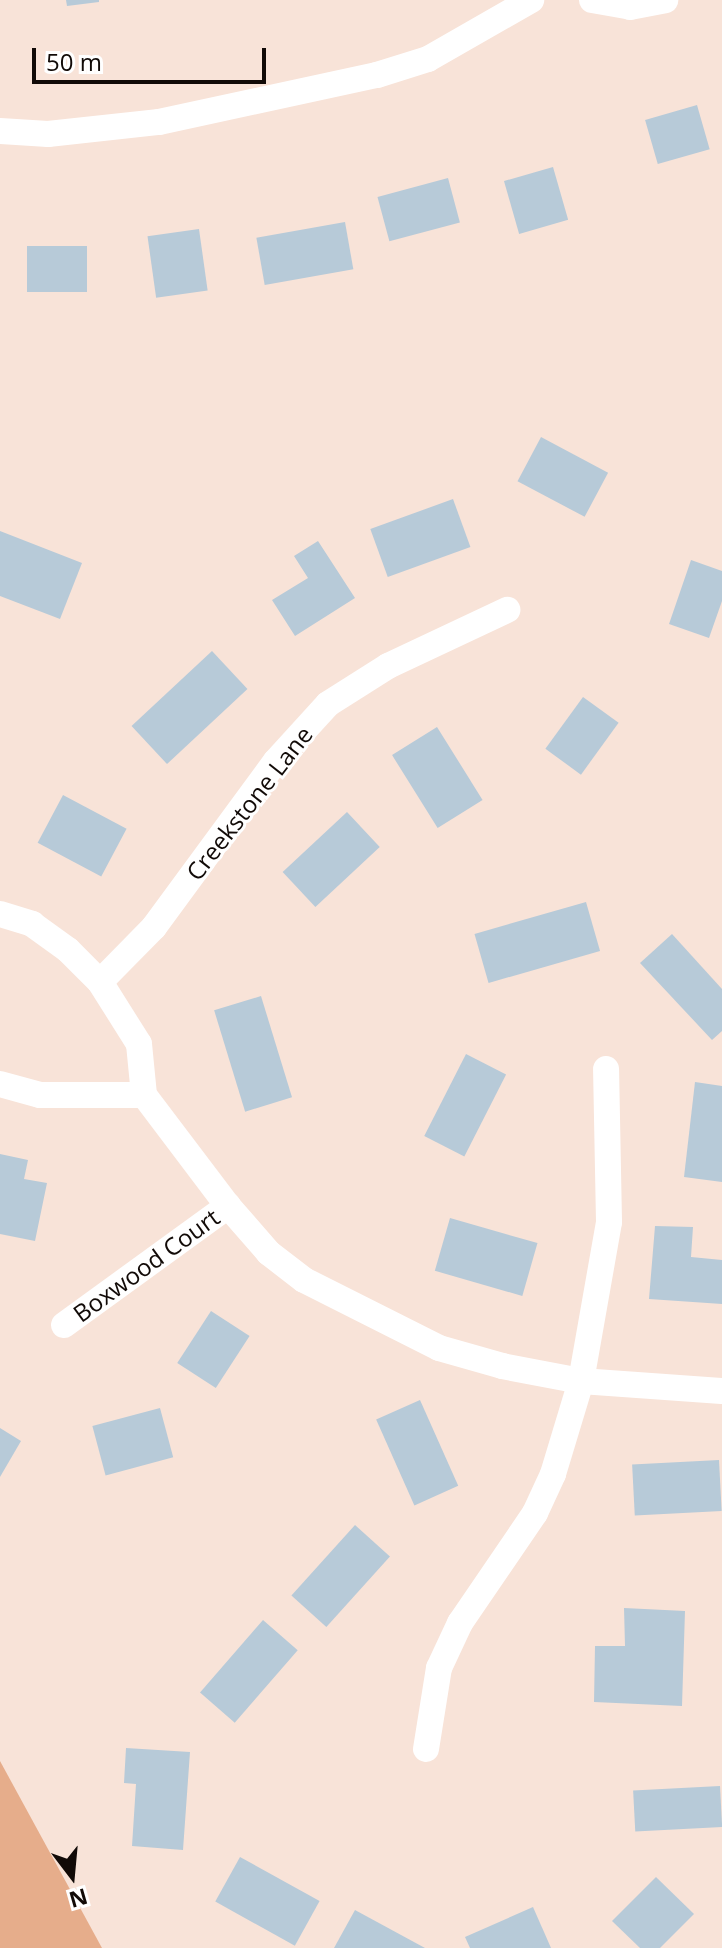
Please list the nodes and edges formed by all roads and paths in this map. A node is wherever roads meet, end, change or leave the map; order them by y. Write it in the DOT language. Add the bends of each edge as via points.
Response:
graph roads {
  1 [pos="531,0"];
  2 [pos="592,0"];
  3 [pos="665,0"];
  4 [pos="0,131"];
  5 [pos="507,610"];
  6 [pos="0,914"];
  7 [pos="100,982"];
  8 [pos="606,1069"];
  9 [pos="0,1084"];
  10 [pos="144,1095"];
  11 [pos="228,1206"];
  12 [pos="64,1325"];
  13 [pos="581,1381"];
  14 [pos="722,1391"];
  15 [pos="426,1749"];
  1 -- 4 [label="street" via="440,53 377,75 159,122 48,134"];
  2 -- 3 [label="street" via="630,7"];
  5 -- 7 [label="street, Creekstone Lane" via="388,666 328,704 276,761 154,927"];
  6 -- 7 [label="street" via="44,932"];
  7 -- 10 [label="street" via="139,1044"];
  8 -- 13 [label="street" via="609,1222"];
  9 -- 10 [label="street" via="40,1095"];
  10 -- 11 [label="street"];
  11 -- 12 [label="street, Boxwood Court"];
  11 -- 13 [label="street" via="269,1253 304,1280 391,1326 439,1348"];
  13 -- 14 [label="street"];
  13 -- 15 [label="street" via="538,1507 460,1623 439,1668"];
}
